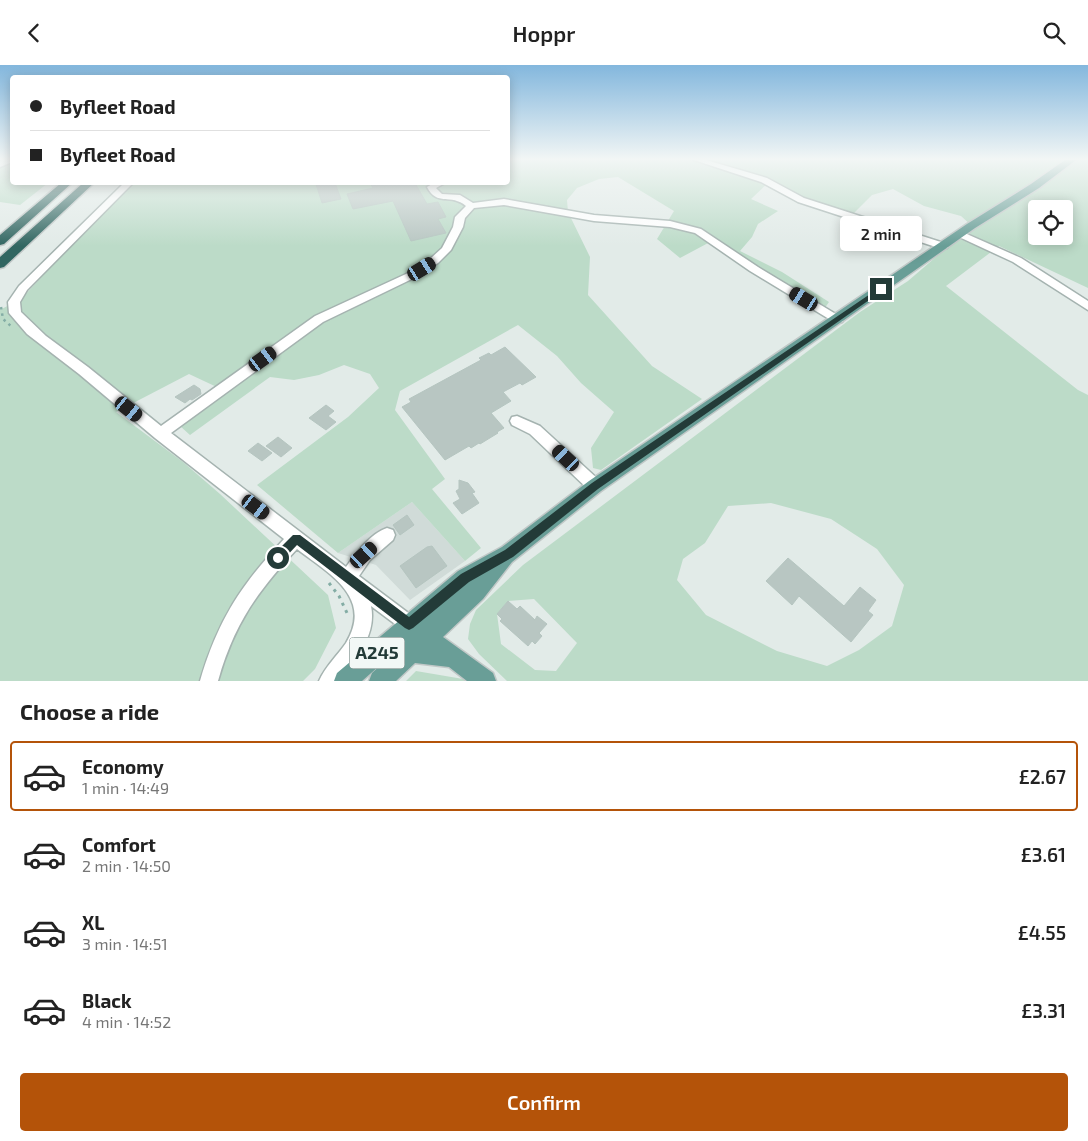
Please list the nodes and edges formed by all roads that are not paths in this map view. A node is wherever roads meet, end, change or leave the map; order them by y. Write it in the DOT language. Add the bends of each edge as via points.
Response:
graph roads {
  1 [pos="60,189"];
  2 [pos="83,189"];
  3 [pos="123,189"];
  4 [pos="432,189"];
  5 [pos="780,189"];
  6 [pos="1029,189"];
  7 [pos="472,205"];
  8 [pos="960,235"];
  9 [pos="0,241"];
  10 [pos="943,246"];
  11 [pos="0,264"];
  12 [pos="1088,306"];
  13 [pos="838,319"];
  14 [pos="517,421"];
  15 [pos="160,434"];
  16 [pos="595,486"];
  17 [pos="387,535"];
  18 [pos="296,538"];
  19 [pos="509,553"];
  20 [pos="348,578"];
  21 [pos="409,625"];
  22 [pos="427,638"];
  23 [pos="411,652"];
  24 [pos="452,657"];
  25 [pos="209,681"];
  26 [pos="328,681"];
  27 [pos="345,681"];
  28 [pos="380,681"];
  29 [pos="485,681"];
  1 -- 9 [label="highway"];
  2 -- 11 [label="highway"];
  3 -- 15 [label="street" via="16,296 14,310 18,318"];
  4 -- 7 [label="street" via="440,197 454,192"];
  5 -- 10 [label="street" via="801,200"];
  6 -- 8 [label="main road, A245"];
  7 -- 13 [label="street" via="506,199 545,213 689,227"];
  7 -- 15 [label="street" via="460,217 446,250 434,261 318,319"];
  8 -- 10 [label="main road, A245"];
  8 -- 12 [label="street" via="1017,260"];
  10 -- 13 [label="main road, A245"];
  13 -- 16 [label="main road, A245"];
  14 -- 16 [label="street" via="535,430"];
  15 -- 18 [label="street"];
  16 -- 19 [label="main road, A245"];
  17 -- 20 [label="street" via="364,555"];
  18 -- 20 [label="street"];
  18 -- 25 [label="street" via="256,582 239,607 226,630"];
  19 -- 21 [label="main road, A245" via="465,578"];
  19 -- 22 [label="main road, A245" via="476,592"];
  20 -- 21 [label="street"];
  20 -- 26 [label="street" via="359,597 364,619 358,637"];
  21 -- 22 [label="main road"];
  21 -- 27 [label="main road, A245"];
  22 -- 23 [label="main road, A245"];
  22 -- 24 [label="main road"];
  23 -- 24 [label="main road"];
  23 -- 28 [label="main road, A245"];
  24 -- 29 [label="main road"];
}
